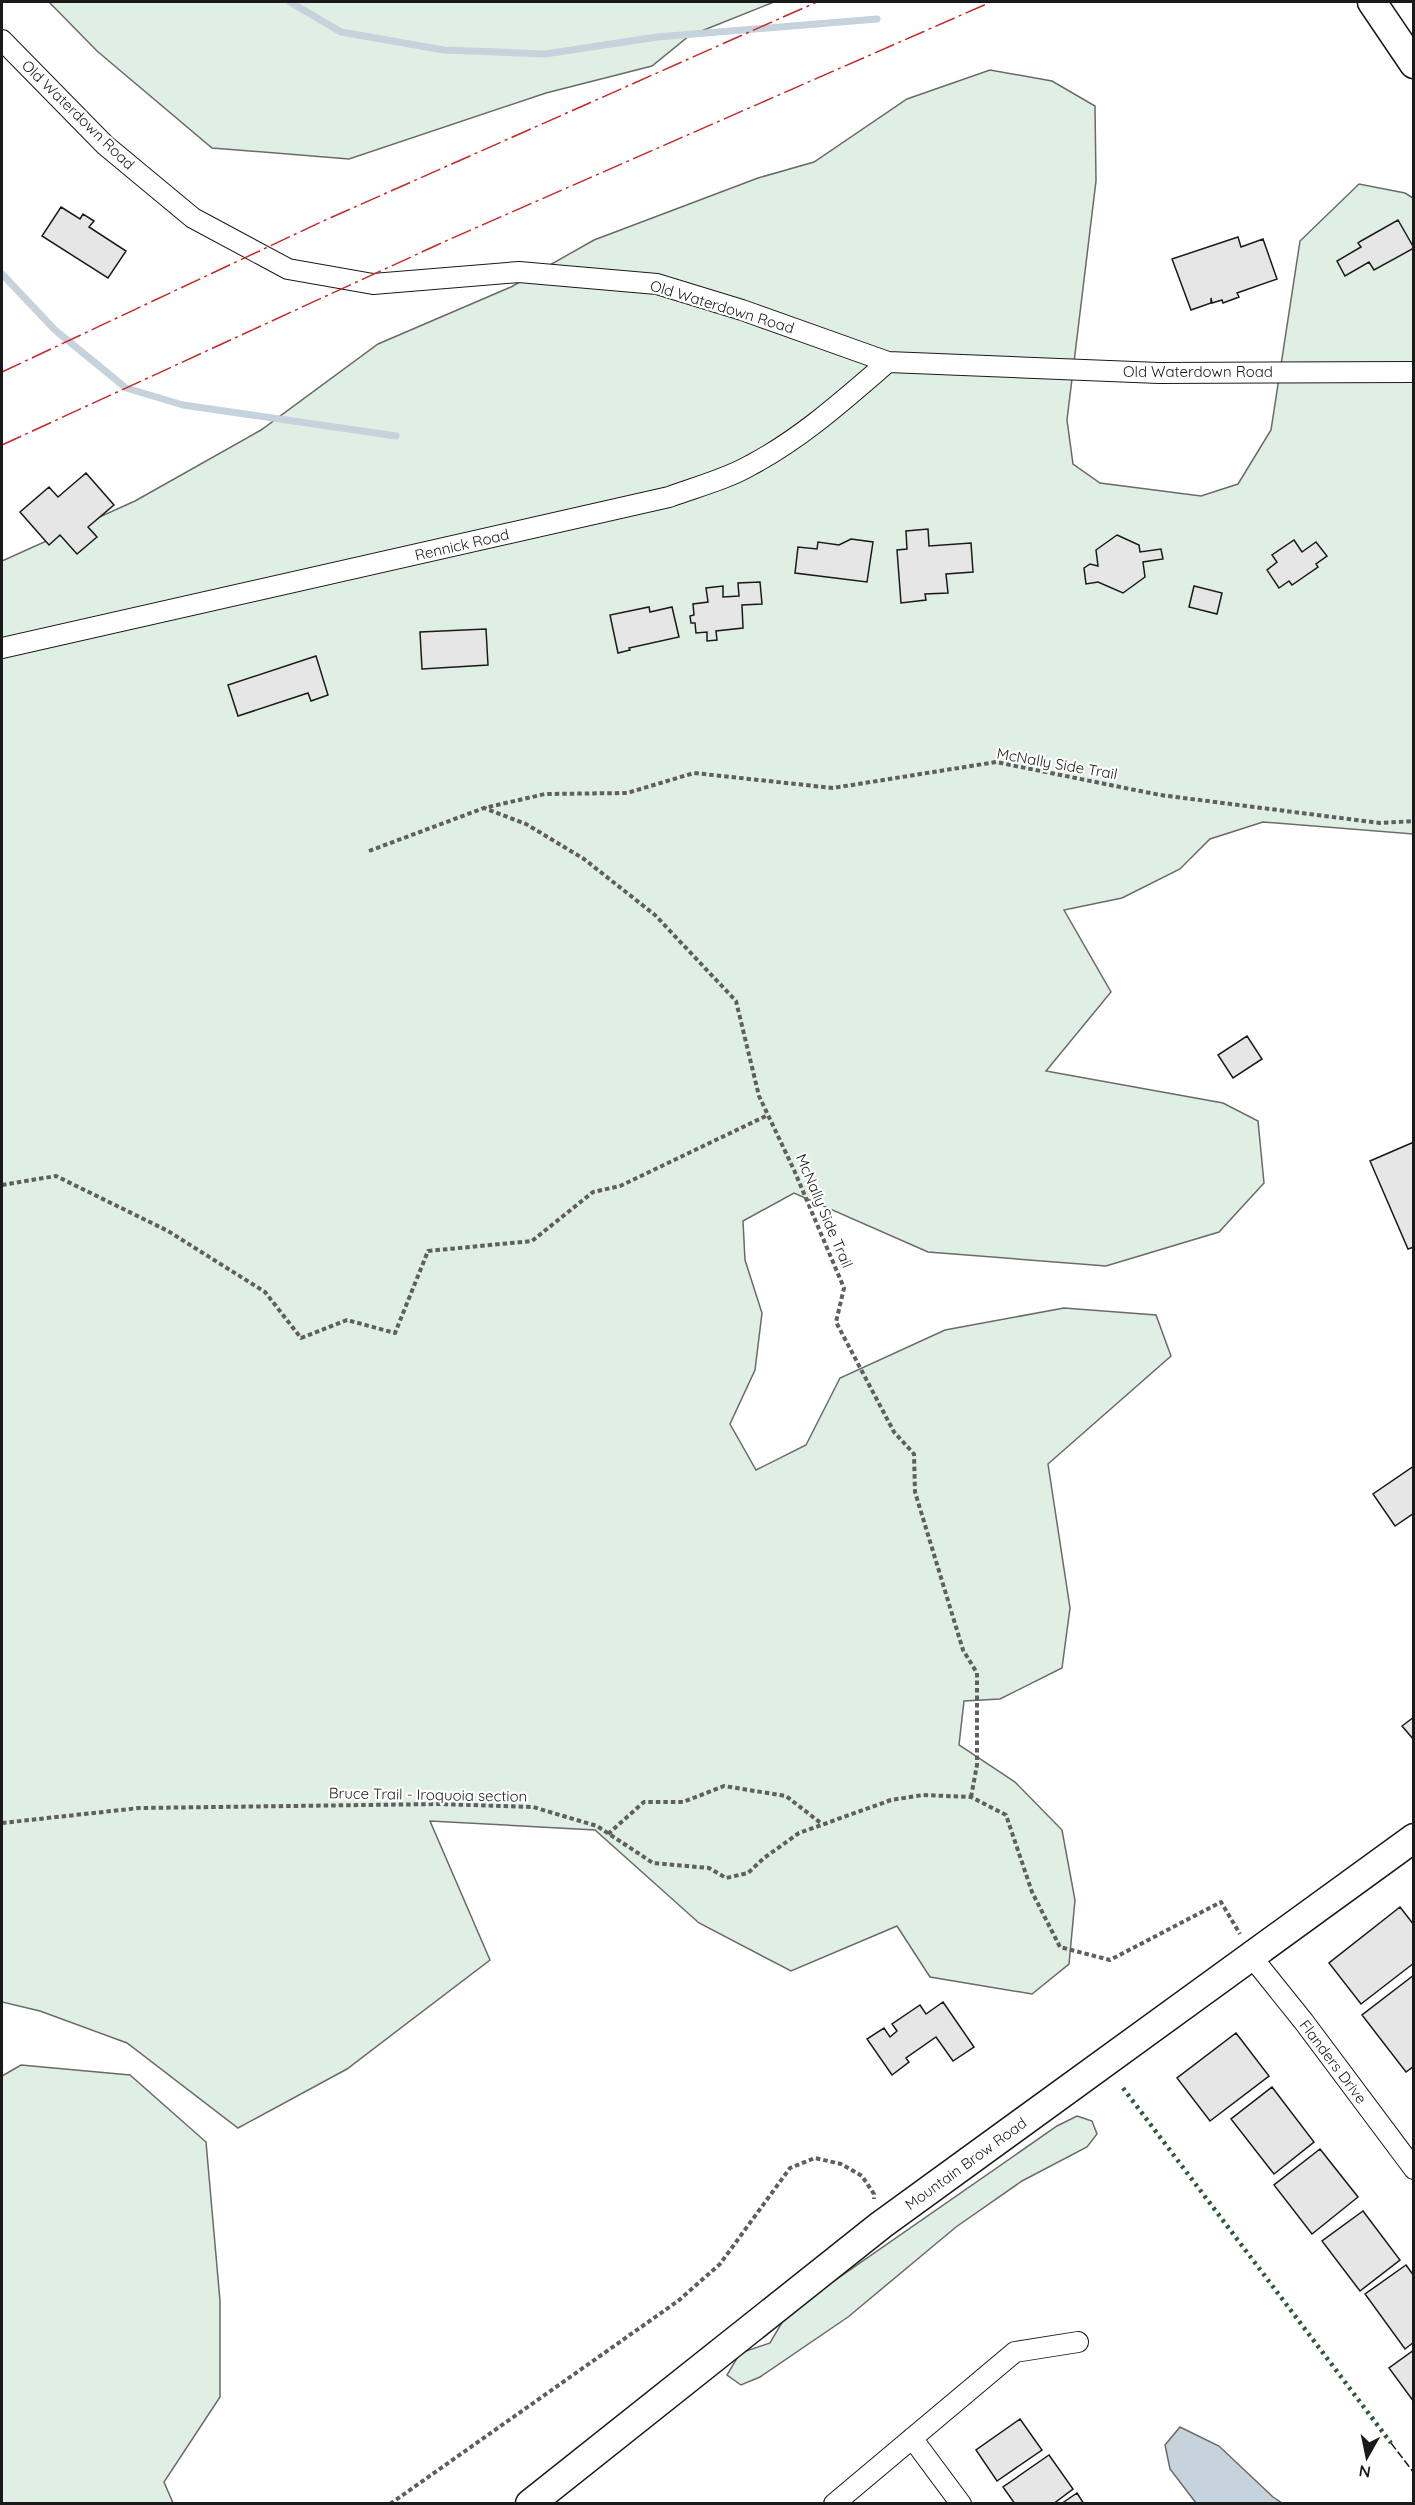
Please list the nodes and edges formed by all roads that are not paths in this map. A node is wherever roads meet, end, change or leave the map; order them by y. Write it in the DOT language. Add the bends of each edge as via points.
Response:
graph roads {
  1 [pos="1372,2"];
  2 [pos="2,40"];
  3 [pos="1413,64"];
  4 [pos="888,362"];
  5 [pos="1413,372"];
  6 [pos="2,648"];
  7 [pos="1413,1838"];
  8 [pos="1251,1956"];
  9 [pos="1413,2169"];
  10 [pos="1078,2342"];
  11 [pos="912,2438"];
  12 [pos="530,2504"];
  13 [pos="834,2504"];
  14 [pos="961,2504"];
  1 -- 3 [label="street"];
  2 -- 4 [label="street, Old Waterdown Road" via="105,145 193,218 288,269 373,285 519,272 657,284"];
  4 -- 5 [label="street, Old Waterdown Road" via="1158,373"];
  4 -- 6 [label="street, Rennick Road" via="798,436 750,466 669,497"];
  7 -- 8 [label="street, Mountain Brow Road"];
  8 -- 9 [label="street, Flanders Drive"];
  8 -- 12 [label="street, Mountain Brow Road" via="881,2225"];
  10 -- 11 [label="street" via="1015,2352"];
  11 -- 13 [label="street"];
  11 -- 14 [label="street"];
}
